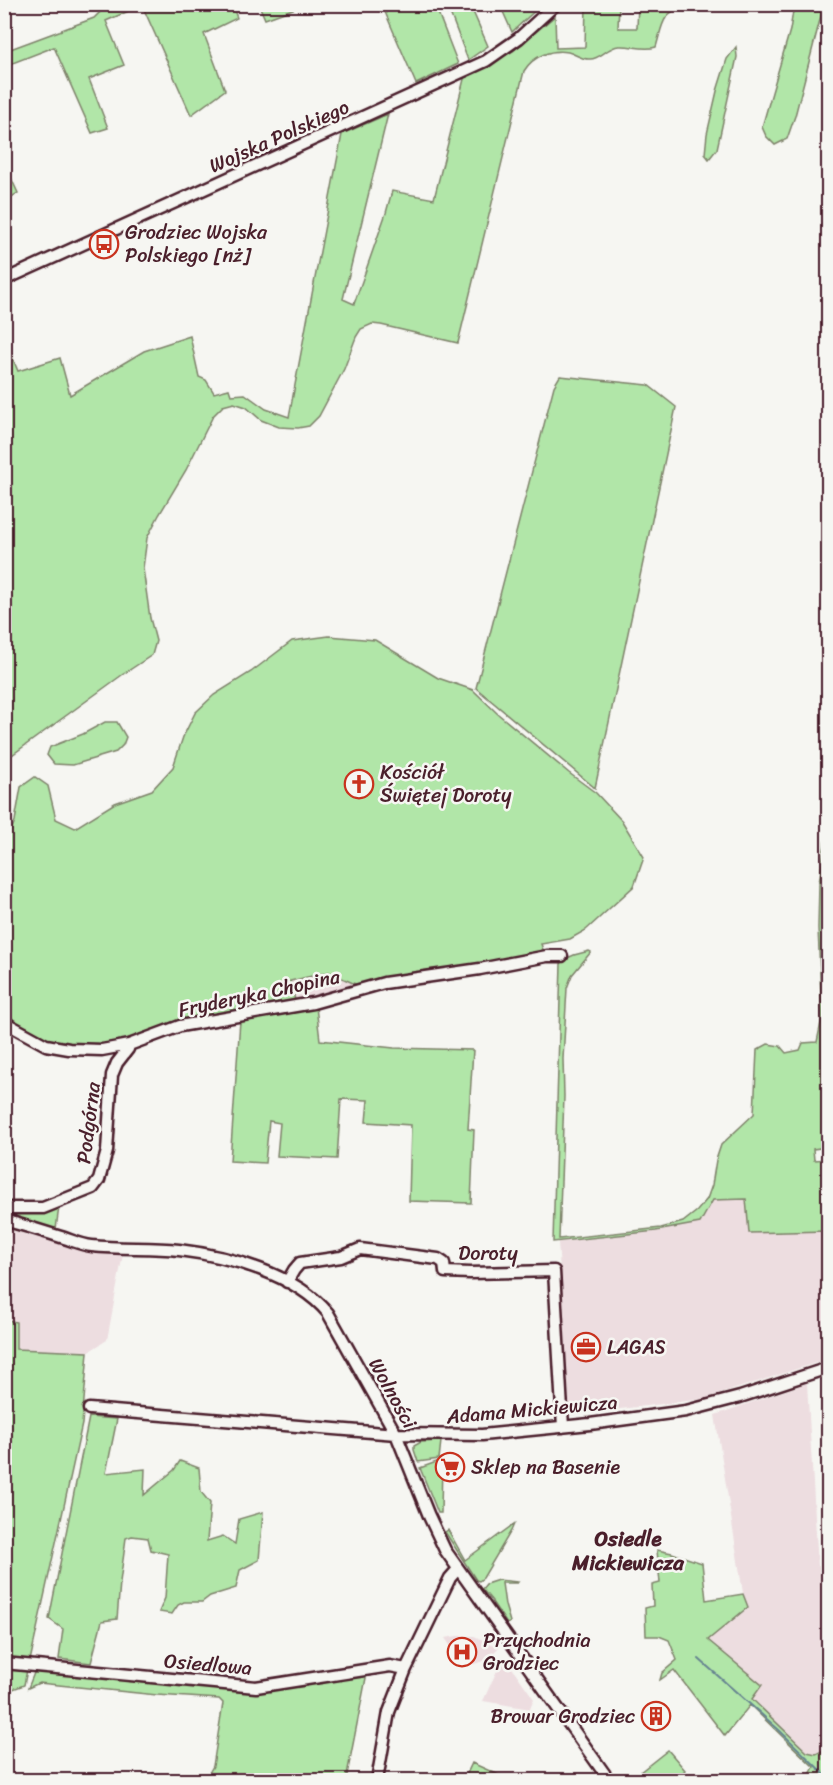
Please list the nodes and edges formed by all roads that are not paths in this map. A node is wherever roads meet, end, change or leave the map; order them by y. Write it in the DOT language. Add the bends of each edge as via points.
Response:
graph roads {
  1 [pos="556,4"];
  2 [pos="4,280"];
  3 [pos="562,956"];
  4 [pos="4,1022"];
  5 [pos="129,1045"];
  6 [pos="4,1208"];
  7 [pos="4,1220"];
  8 [pos="287,1281"];
  9 [pos="828,1368"];
  10 [pos="89,1409"];
  11 [pos="563,1427"];
  12 [pos="396,1434"];
  13 [pos="458,1569"];
  14 [pos="4,1663"];
  15 [pos="406,1669"];
  16 [pos="376,1780"];
  17 [pos="609,1780"];
  1 -- 2 [label="street, Wojska Polskiego" via="519,38 486,61"];
  3 -- 5 [label="street, Fryderyka Chopina" via="384,982 313,1003 180,1026"];
  4 -- 5 [label="street, Fryderyka Chopina" via="46,1045 102,1050"];
  5 -- 6 [label="street, Podgórna" via="112,1074 107,1151 93,1188 43,1208"];
  7 -- 8 [label="street, Wolności" via="90,1246 199,1253"];
  8 -- 11 [label="street, Doroty" via="300,1263 341,1257 360,1249 438,1259 444,1263 445,1272 554,1270"];
  8 -- 12 [label="street, Wolności" via="311,1295 328,1313"];
  9 -- 11 [label="street, Adama Mickiewicza" via="686,1411"];
  10 -- 12 [label="street, Adama Mickiewicza"];
  11 -- 12 [label="street, Adama Mickiewicza" via="482,1435"];
  12 -- 13 [label="street, Wolności" via="429,1516"];
  13 -- 15 [label="street"];
  13 -- 17 [label="street, Wolności"];
  14 -- 15 [label="street, Osiedlowa" via="256,1687 390,1666"];
  15 -- 16 [label="street" via="389,1712"];
}
